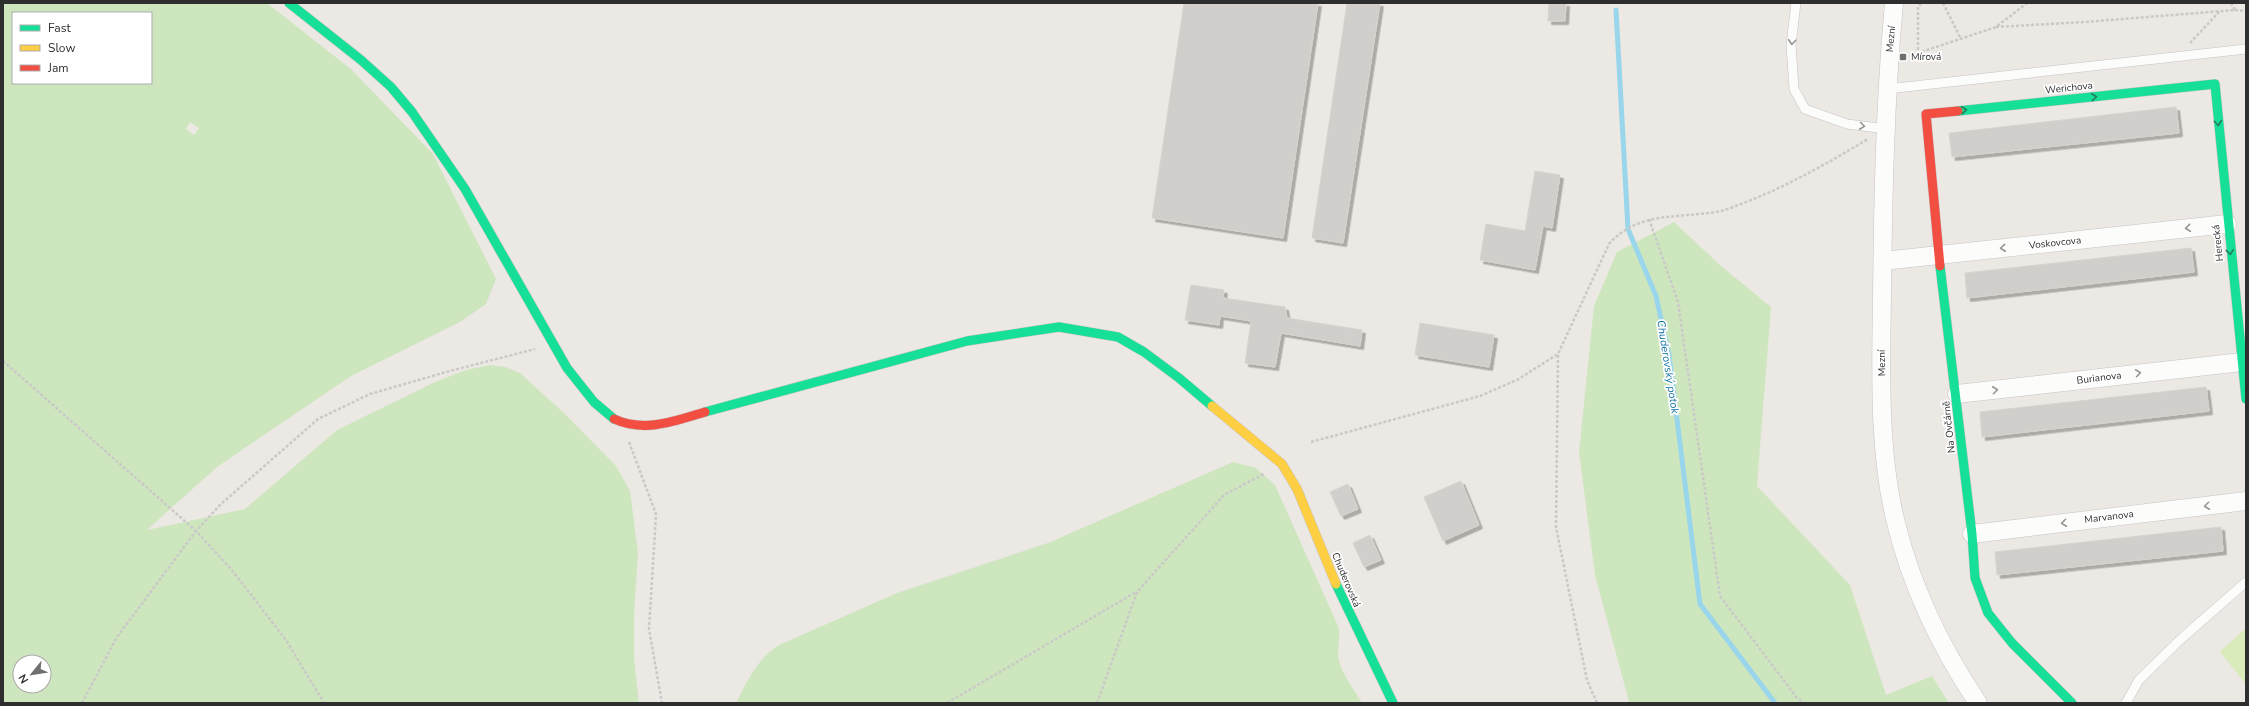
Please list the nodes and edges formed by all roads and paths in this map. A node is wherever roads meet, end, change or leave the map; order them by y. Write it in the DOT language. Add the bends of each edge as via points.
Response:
graph roads {
  1 [pos="289,3"];
  2 [pos="1796,3"];
  3 [pos="1894,3"];
  4 [pos="1921,3"];
  5 [pos="1943,3"];
  6 [pos="2027,3"];
  7 [pos="2231,3"];
  8 [pos="2236,10"];
  9 [pos="2220,11"];
  10 [pos="2246,11"];
  11 [pos="1996,27"];
  12 [pos="1961,39"];
  13 [pos="2246,49"];
  14 [pos="2178,56"];
  15 [pos="2215,84"];
  16 [pos="1888,89"];
  17 [pos="1926,114"];
  18 [pos="1886,129"];
  19 [pos="1649,219"];
  20 [pos="2227,224"];
  21 [pos="1939,255"];
  22 [pos="1883,261"];
  23 [pos="553,345"];
  24 [pos="1558,354"];
  25 [pos="3,361"];
  26 [pos="2242,362"];
  27 [pos="1957,394"];
  28 [pos="2246,399"];
  29 [pos="621,422"];
  30 [pos="1311,442"];
  31 [pos="1282,464"];
  32 [pos="2246,501"];
  33 [pos="196,531"];
  34 [pos="1972,534"];
  35 [pos="2246,582"];
  36 [pos="1137,592"];
  37 [pos="82,703"];
  38 [pos="324,703"];
  39 [pos="662,703"];
  40 [pos="947,703"];
  41 [pos="1097,703"];
  42 [pos="1393,703"];
  43 [pos="1597,703"];
  44 [pos="1805,703"];
  45 [pos="1978,703"];
  46 [pos="2072,703"];
  47 [pos="2126,703"];
  1 -- 23 [label="street" via="336,39 384,81 412,113 439,148 470,198"];
  2 -- 18 [label="lane, one-way" via="1791,45 1794,89 1805,109 1847,124"];
  3 -- 16 [label="street, Mezní"];
  4 -- 12 [label="path" via="1918,7 1918,54"];
  5 -- 12 [label="path"];
  6 -- 11 [label="path"];
  7 -- 8 [label="path"];
  8 -- 9 [label="path"];
  8 -- 10 [label="path"];
  9 -- 11 [label="path"];
  9 -- 14 [label="path"];
  11 -- 12 [label="path"];
  13 -- 14 [label="lane"];
  14 -- 16 [label="lane"];
  17 -- 15 [label="street, Werichova, one-way"];
  15 -- 20 [label="street, Herecká, one-way"];
  16 -- 18 [label="street, Mezní"];
  17 -- 21 [label="street, Na Ovčárně"];
  18 -- 19 [label="path" via="1831,161 1762,196 1718,212"];
  18 -- 22 [label="street, Mezní"];
  19 -- 24 [label="path" via="1619,232 1609,244"];
  19 -- 44 [label="path" via="1678,302 1720,596 1797,698"];
  20 -- 21 [label="street, Voskovcova, one-way"];
  20 -- 26 [label="street, Herecká, one-way"];
  21 -- 22 [label="street, Voskovcova"];
  21 -- 27 [label="street, Na Ovčárně"];
  22 -- 45 [label="street, Mezní" via="1881,359 1885,456 1895,522 1917,592 1944,649"];
  23 -- 29 [label="street" via="590,398 605,413"];
  23 -- 33 [label="path" via="370,394 318,419 221,504"];
  24 -- 30 [label="path" via="1517,380 1480,396"];
  24 -- 43 [label="path" via="1556,527 1587,680"];
  25 -- 33 [label="path"];
  27 -- 26 [label="street, Burianova, one-way"];
  26 -- 28 [label="street, Herecká"];
  27 -- 34 [label="street, Na Ovčárně"];
  29 -- 31 [label="street" via="636,427 654,426 967,341 1058,327 1118,337 1144,352"];
  29 -- 39 [label="path" via="656,514 649,629"];
  31 -- 36 [label="path" via="1224,495"];
  31 -- 42 [label="street, Chuderovská" via="1297,489 1345,607"];
  32 -- 34 [label="street, Marvanova, one-way"];
  33 -- 37 [label="path" via="117,637"];
  33 -- 38 [label="path" via="231,568 286,640"];
  34 -- 46 [label="street, Na Ovčárně" via="1975,578 1988,613 2012,643"];
  35 -- 47 [label="lane" via="2139,680"];
  36 -- 40 [label="path"];
  36 -- 41 [label="path"];
}
